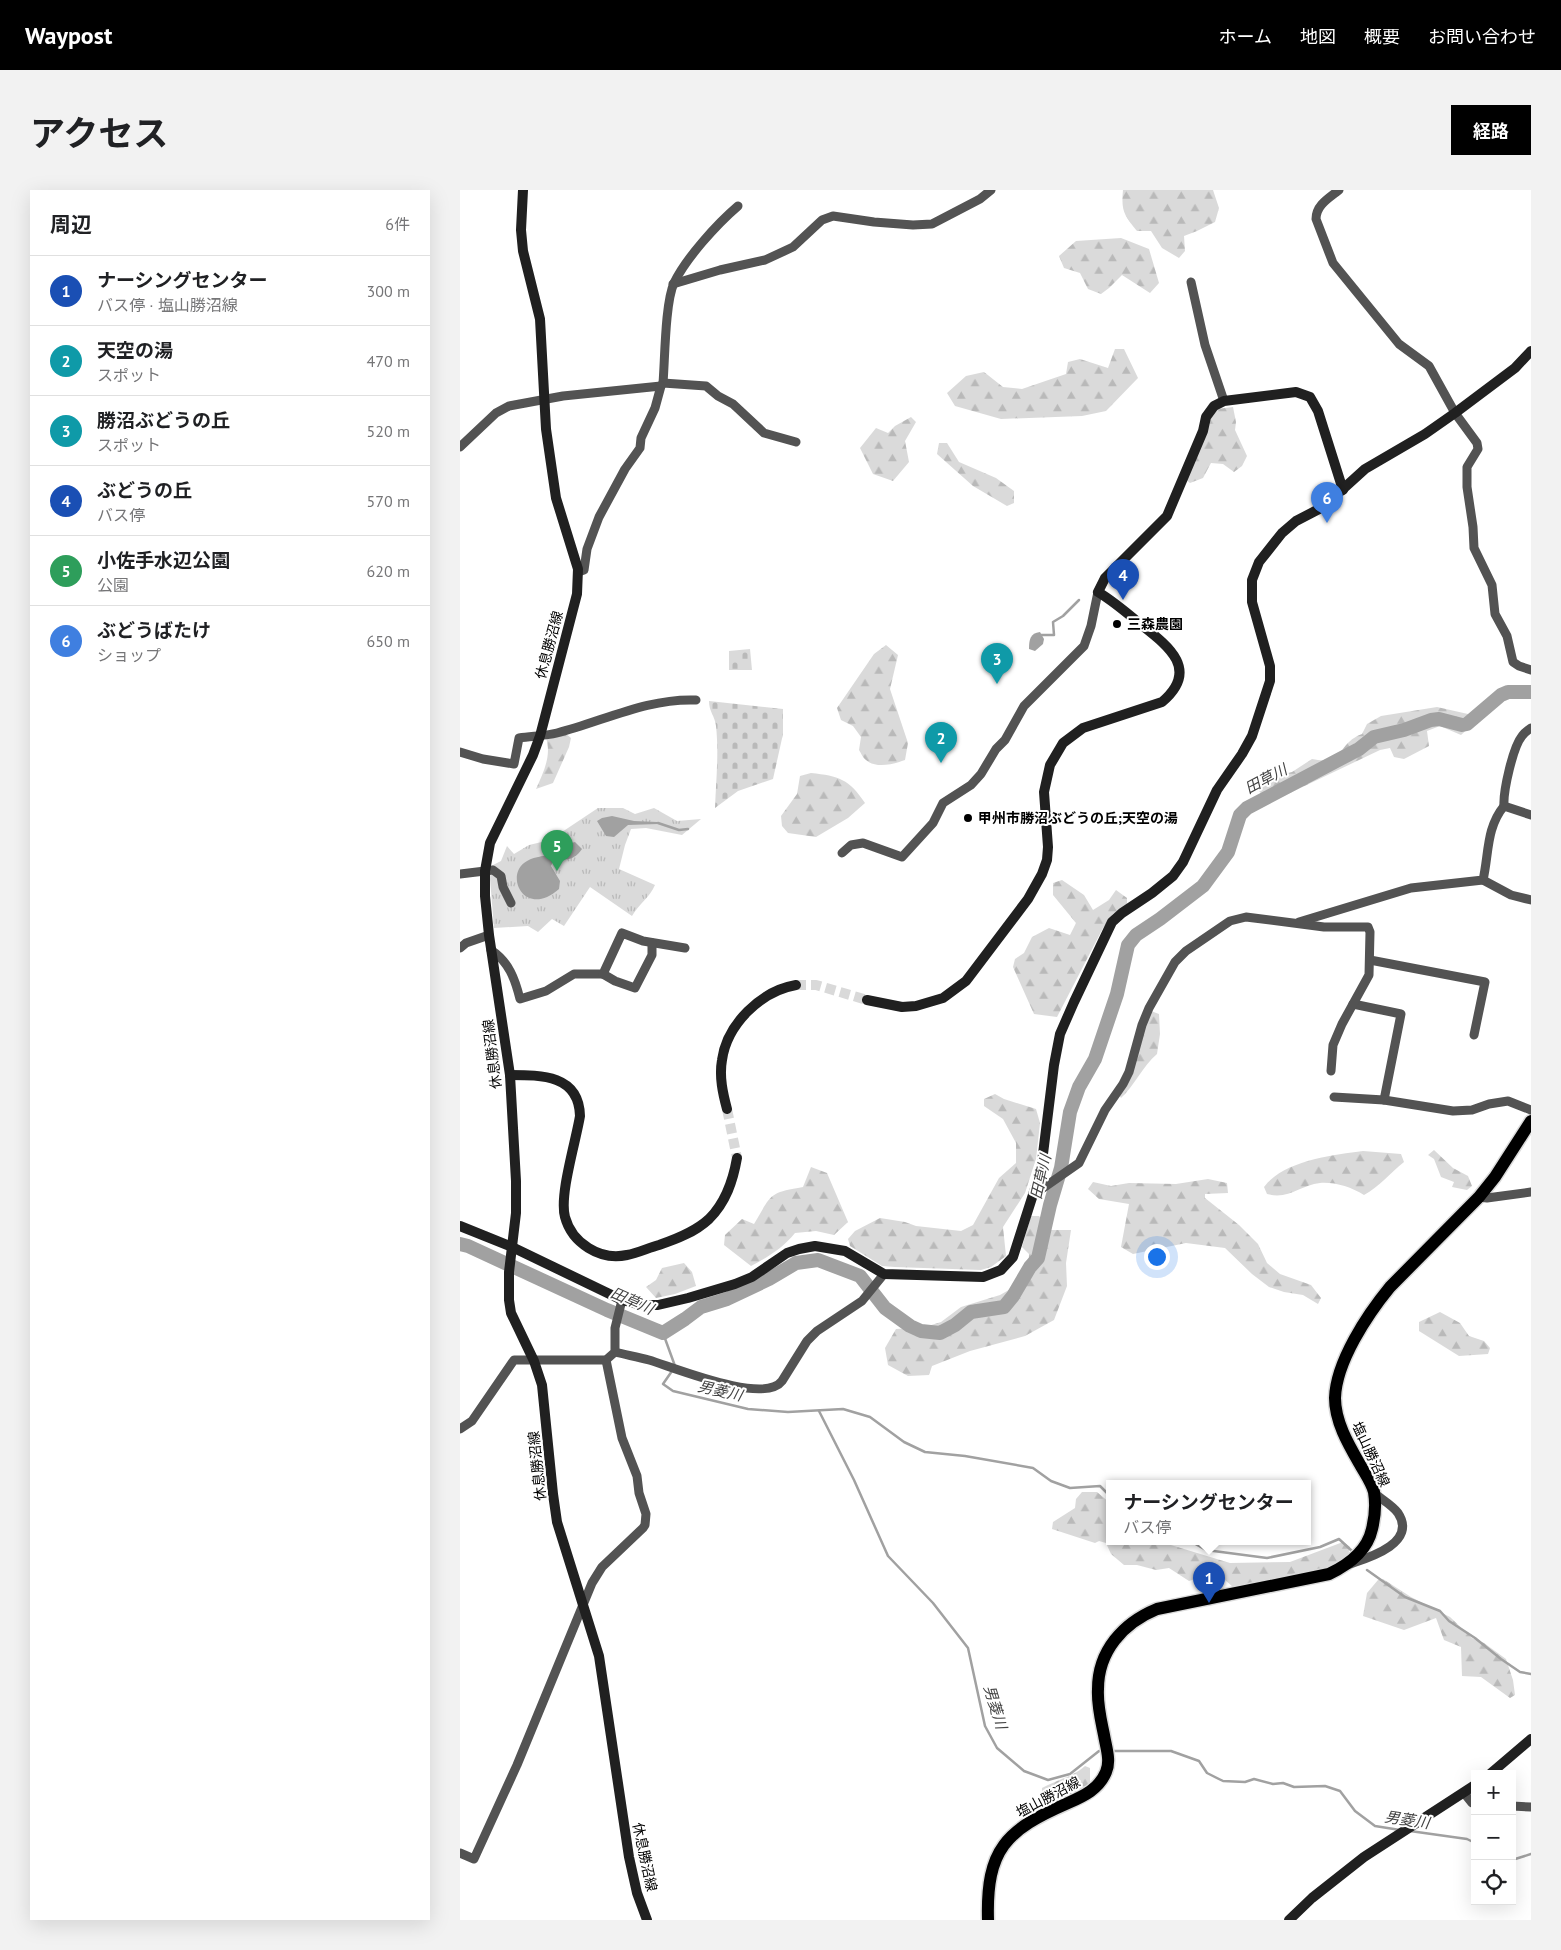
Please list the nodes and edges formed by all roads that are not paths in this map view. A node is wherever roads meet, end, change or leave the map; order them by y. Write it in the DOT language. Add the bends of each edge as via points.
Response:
graph roads {
  1 [pos="523,190"];
  2 [pos="992,190"];
  3 [pos="1339,190"];
  4 [pos="738,206"];
  5 [pos="1191,282"];
  6 [pos="674,284"];
  7 [pos="1531,351"];
  8 [pos="662,384"];
  9 [pos="544,399"];
  10 [pos="1224,401"];
  11 [pos="1455,413"];
  12 [pos="796,442"];
  13 [pos="461,443"];
  14 [pos="1343,490"];
  15 [pos="578,572"];
  16 [pos="1098,592"];
  17 [pos="1531,670"];
  18 [pos="696,700"];
  19 [pos="1531,728"];
  20 [pos="540,736"];
  21 [pos="460,752"];
  22 [pos="1504,806"];
  23 [pos="1531,814"];
  24 [pos="842,853"];
  25 [pos="485,871"];
  26 [pos="460,874"];
  27 [pos="1483,880"];
  28 [pos="1531,900"];
  29 [pos="511,903"];
  30 [pos="1296,923"];
  31 [pos="489,934"];
  32 [pos="652,943"];
  33 [pos="460,948"];
  34 [pos="685,948"];
  35 [pos="492,950"];
  36 [pos="1370,960"];
  37 [pos="603,974"];
  38 [pos="796,985"];
  39 [pos="867,1000"];
  40 [pos="1353,1004"];
  41 [pos="1474,1036"];
  42 [pos="1331,1071"];
  43 [pos="510,1075"];
  44 [pos="1334,1097"];
  45 [pos="1384,1100"];
  46 [pos="727,1110"];
  47 [pos="1531,1110"];
  48 [pos="1531,1121"];
  49 [pos="737,1158"];
  50 [pos="1531,1192"];
  51 [pos="1033,1195"];
  52 [pos="1480,1197"];
  53 [pos="460,1226"];
  54 [pos="512,1252"];
  55 [pos="884,1274"];
  56 [pos="622,1300"];
  57 [pos="615,1352"];
  58 [pos="606,1360"];
  59 [pos="534,1361"];
  60 [pos="460,1429"];
  61 [pos="1374,1493"];
  62 [pos="1347,1565"];
  63 [pos="583,1605"];
  64 [pos="1531,1739"];
  65 [pos="1495,1770"];
  66 [pos="1471,1789"];
  67 [pos="1464,1793"];
  68 [pos="1471,1802"];
  69 [pos="1516,1806"];
  70 [pos="1531,1807"];
  71 [pos="460,1853"];
  72 [pos="647,1920"];
  73 [pos="988,1920"];
  74 [pos="1288,1920"];
  1 -- 9 [label="street, 休息勝沼線" via="523,251 540,319"];
  2 -- 6 [label="street" via="932,224 874,222 833,216 822,220 793,247 765,260"];
  3 -- 11 [label="street" via="1316,212 1333,263 1399,344 1428,366"];
  4 -- 6 [label="street" via="690,259"];
  5 -- 10 [label="street" via="1205,345"];
  6 -- 8 [label="street" via="669,302"];
  7 -- 11 [label="street" via="1515,368"];
  8 -- 9 [label="street"];
  8 -- 12 [label="street" via="706,386 733,404 764,433"];
  8 -- 15 [label="street" via="640,448 604,506 587,549 584,570"];
  9 -- 13 [label="street" via="521,402 496,413"];
  9 -- 15 [label="street, 休息勝沼線" via="556,498"];
  10 -- 14 [label="street" via="1296,392 1310,397 1318,411"];
  10 -- 16 [label="street" via="1209,411 1167,516 1105,578"];
  11 -- 14 [label="street" via="1365,469"];
  11 -- 17 [label="street" via="1478,443 1467,467 1474,548 1492,585 1496,614 1507,636 1513,662"];
  14 -- 51 [label="street" via="1319,509 1296,521 1259,562 1252,580 1252,602 1270,666 1270,681 1258,720 1242,754 1217,790 1183,862 1167,882 1112,922 1105,936 1060,1034 1042,1162"];
  15 -- 20 [label="street, 休息勝沼線" via="577,594"];
  16 -- 24 [label="street" via="1084,646 1024,706 981,774 971,785 943,803 932,823 902,857 862,843 851,845"];
  16 -- 39 [label="street" via="1172,650 1179,666 1172,694 1162,702 1083,728 1063,743 1050,765 1044,792 1048,847 1042,874 1028,899 966,981 943,998 916,1006 902,1007"];
  18 -- 20 [label="street" via="645,705 583,726"];
  19 -- 22 [label="street" via="1522,735 1516,747 1503,797"];
  20 -- 21 [label="street" via="519,738 514,764"];
  20 -- 25 [label="street, 休息勝沼線" via="490,843"];
  22 -- 23 [label="street"];
  22 -- 27 [label="street" via="1493,824 1488,841"];
  25 -- 26 [label="street"];
  25 -- 29 [label="street" via="492,870 501,876"];
  25 -- 31 [label="street, 休息勝沼線"];
  27 -- 28 [label="street" via="1511,895"];
  27 -- 30 [label="street" via="1410,888"];
  30 -- 36 [label="street" via="1368,927"];
  30 -- 51 [label="street" via="1238,918 1199,942 1175,962 1149,1008 1129,1072 1105,1110 1079,1163"];
  31 -- 33 [label="street"];
  31 -- 35 [label="street, 休息勝沼線"];
  32 -- 34 [label="street"];
  32 -- 37 [label="street" via="622,933"];
  32 -- 37 [label="street" via="652,954 635,988"];
  35 -- 37 [label="street" via="515,978 520,999 546,991 574,974"];
  35 -- 43 [label="street, 休息勝沼線"];
  36 -- 40 [label="street" via="1369,975"];
  36 -- 41 [label="street" via="1485,982"];
  38 -- 46 [label="street" via="764,997 730,1034 721,1069"];
  40 -- 42 [label="street" via="1333,1045"];
  40 -- 45 [label="street" via="1400,1014"];
  43 -- 49 [label="street" via="535,1075 560,1081 577,1098 580,1116 563,1208 569,1229 577,1240 594,1252 626,1255 690,1233 708,1220 723,1201"];
  43 -- 54 [label="street, 休息勝沼線" via="516,1188"];
  44 -- 45 [label="street"];
  45 -- 47 [label="street" via="1453,1111 1508,1101"];
  48 -- 52 [label="main road, 塩山勝沼線"];
  50 -- 52 [label="street"];
  51 -- 55 [label="street" via="1013,1257 1001,1270 983,1277"];
  52 -- 61 [label="main road, 塩山勝沼線" via="1384,1294 1340,1368 1335,1400 1337,1416"];
  53 -- 54 [label="street"];
  54 -- 56 [label="street"];
  54 -- 59 [label="street, 休息勝沼線" via="509,1300"];
  55 -- 56 [label="street" via="845,1251 815,1246 788,1253 752,1277 735,1284 681,1300 658,1305"];
  55 -- 57 [label="street" via="862,1301 807,1340 779,1385 772,1388 763,1390 710,1382 647,1359"];
  56 -- 57 [label="street" via="615,1328"];
  57 -- 58 [label="street"];
  58 -- 59 [label="street"];
  58 -- 63 [label="street" via="622,1438 637,1476 646,1514 645,1525 602,1567"];
  59 -- 60 [label="street" via="514,1360 472,1421"];
  59 -- 63 [label="street, 休息勝沼線" via="542,1385 558,1522"];
  61 -- 62 [label="main road, 塩山勝沼線" via="1376,1506 1372,1533"];
  61 -- 62 [label="street" via="1398,1514 1401,1533 1396,1542 1378,1554"];
  62 -- 73 [label="main road, 塩山勝沼線" via="1329,1574 1162,1607 1135,1619 1116,1636 1106,1652 1099,1674 1099,1708 1107,1770 1095,1788 1084,1796 1031,1820 1006,1842 991,1873"];
  63 -- 71 [label="street" via="517,1766 474,1859"];
  63 -- 72 [label="street, 休息勝沼線" via="599,1656 626,1838 637,1893"];
  64 -- 65 [label="street"];
  66 -- 67 [label="street"];
  67 -- 68 [label="street"];
  67 -- 74 [label="street" via="1364,1857"];
  69 -- 70 [label="street"];
}
